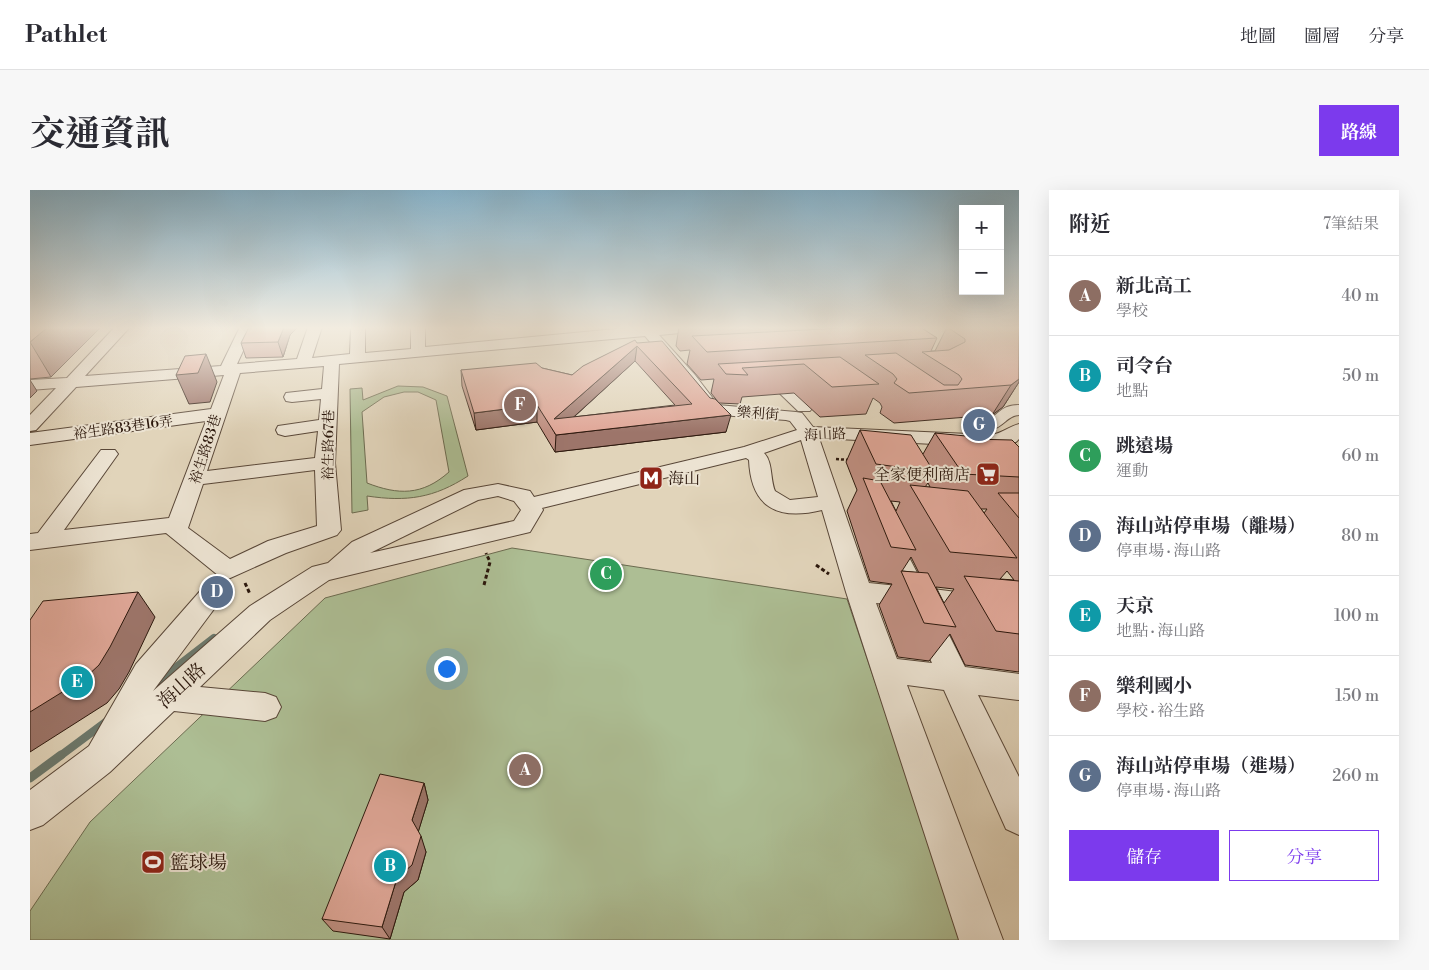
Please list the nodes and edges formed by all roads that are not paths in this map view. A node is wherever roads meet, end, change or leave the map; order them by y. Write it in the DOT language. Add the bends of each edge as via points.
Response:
graph roads {
  1 [pos="91,362"];
  2 [pos="234,362"];
  3 [pos="303,362"];
  4 [pos="332,362"];
  5 [pos="675,362"];
  6 [pos="231,369"];
  7 [pos="795,380"];
  8 [pos="73,382"];
  9 [pos="777,382"];
  10 [pos="760,383"];
  11 [pos="30,385"];
  12 [pos="714,386"];
  13 [pos="695,388"];
  14 [pos="329,393"];
  15 [pos="292,396"];
  16 [pos="804,407"];
  17 [pos="1019,410"];
  18 [pos="216,414"];
  19 [pos="328,424"];
  20 [pos="986,425"];
  21 [pos="30,426"];
  22 [pos="285,430"];
  23 [pos="808,432"];
  24 [pos="1016,437"];
  25 [pos="30,439"];
  26 [pos="750,451"];
  27 [pos="108,454"];
  28 [pos="325,463"];
  29 [pos="196,478"];
  30 [pos="528,505"];
  31 [pos="855,507"];
  32 [pos="177,527"];
  33 [pos="38,540"];
  34 [pos="338,567"];
  35 [pos="859,592"];
  36 [pos="210,597"];
  37 [pos="917,598"];
  38 [pos="1005,605"];
  39 [pos="887,670"];
  40 [pos="956,679"];
  41 [pos="1019,687"];
  42 [pos="168,697"];
  43 [pos="265,707"];
  44 [pos="98,762"];
  45 [pos="30,812"];
  46 [pos="1019,816"];
  47 [pos="981,940"];
  1 -- 8 [label="street"];
  2 -- 6 [label="street, 裕生路83巷"];
  3 -- 6 [label="street"];
  4 -- 14 [label="street, 裕生路67巷"];
  5 -- 13 [label="street, 樂利街"];
  6 -- 8 [label="street"];
  6 -- 18 [label="street, 裕生路83巷"];
  7 -- 9 [label="street"];
  8 -- 11 [label="street"];
  8 -- 21 [label="street"];
  9 -- 10 [label="street"];
  9 -- 16 [label="street"];
  12 -- 13 [label="street"];
  13 -- 23 [label="street, 樂利街" via="713,410 796,417"];
  14 -- 15 [label="street"];
  14 -- 19 [label="street, 裕生路67巷"];
  17 -- 20 [label="street" via="1008,411 998,421"];
  18 -- 25 [label="street, 裕生路83巷16弄"];
  18 -- 29 [label="street, 裕生路83巷"];
  19 -- 22 [label="street"];
  19 -- 28 [label="street, 裕生路67巷"];
  23 -- 24 [label="street, 海山路" via="991,441"];
  23 -- 26 [label="street, 海山路"];
  23 -- 31 [label="street" via="818,458"];
  26 -- 30 [label="street, 海山路"];
  26 -- 31 [label="street" via="759,458 761,484 767,496 775,502 813,508"];
  27 -- 33 [label="street"];
  28 -- 29 [label="street"];
  28 -- 32 [label="street, 裕生路67巷" via="329,530 277,547 228,570"];
  29 -- 32 [label="street, 裕生路83巷"];
  30 -- 34 [label="street" via="532,510 522,527"];
  30 -- 34 [label="street" via="522,496 498,490 472,495 361,548"];
  31 -- 35 [label="street"];
  31 -- 37 [label="street"];
  32 -- 33 [label="street"];
  34 -- 42 [label="street, 海山路" via="321,573 260,613"];
  35 -- 37 [label="street"];
  35 -- 39 [label="street"];
  36 -- 44 [label="street" via="147,673"];
  37 -- 38 [label="street"];
  37 -- 40 [label="street"];
  39 -- 40 [label="street"];
  39 -- 47 [label="street"];
  40 -- 41 [label="street"];
  40 -- 46 [label="street"];
  42 -- 43 [label="street"];
  42 -- 44 [label="street, 海山路"];
  44 -- 45 [label="street, 海山路"];
}
